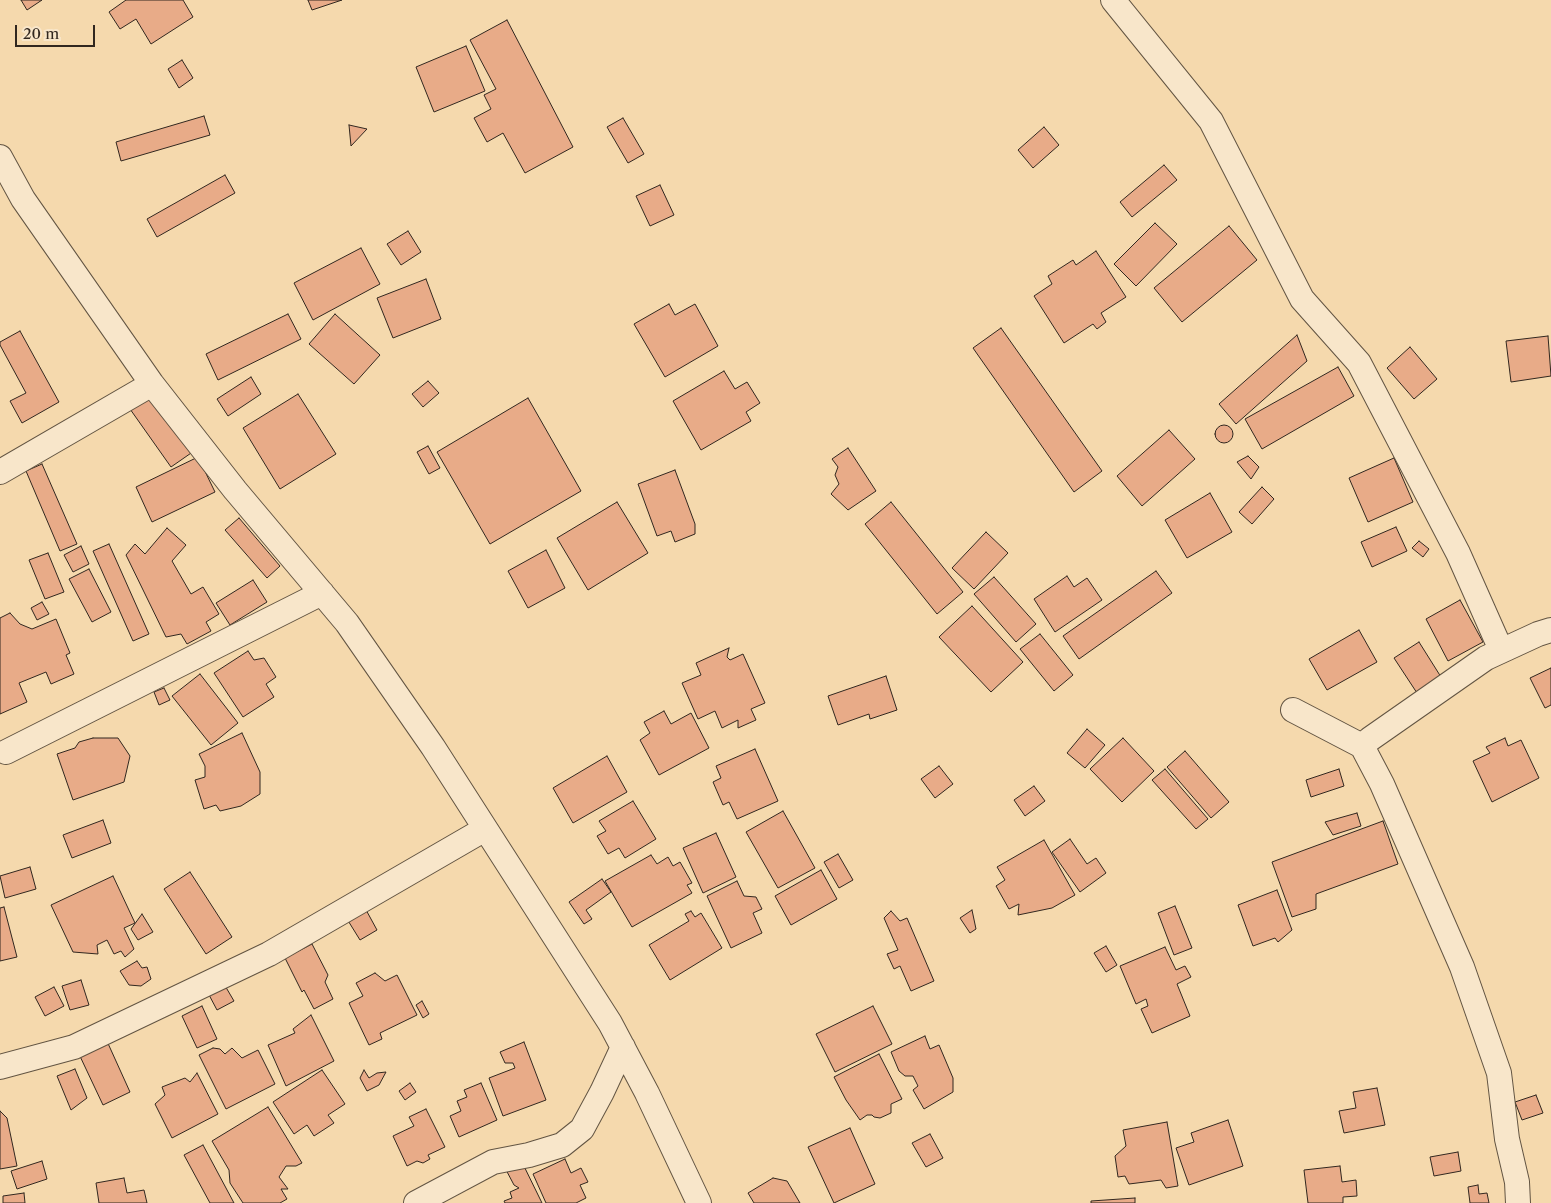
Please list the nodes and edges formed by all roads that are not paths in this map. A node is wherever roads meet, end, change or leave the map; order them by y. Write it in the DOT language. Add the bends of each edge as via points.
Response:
graph roads {
  1 [pos="1112,0"];
  2 [pos="0,158"];
  3 [pos="152,384"];
  4 [pos="0,472"];
  5 [pos="322,593"];
  6 [pos="1551,630"];
  7 [pos="1501,650"];
  8 [pos="1293,710"];
  9 [pos="1362,746"];
  10 [pos="6,752"];
  11 [pos="485,829"];
  12 [pos="623,1048"];
  13 [pos="0,1067"];
  14 [pos="416,1203"];
  15 [pos="699,1203"];
  16 [pos="1518,1203"];
  1 -- 7 [label="street" via="1212,121 1302,299 1358,363 1458,553"];
  2 -- 3 [label="street" via="23,199"];
  3 -- 4 [label="street"];
  3 -- 5 [label="street"];
  5 -- 10 [label="street"];
  5 -- 11 [label="street" via="347,623 423,732"];
  6 -- 7 [label="street"];
  7 -- 9 [label="street"];
  8 -- 9 [label="street"];
  9 -- 16 [label="street" via="1403,831 1472,996 1498,1073"];
  11 -- 12 [label="street"];
  11 -- 13 [label="street" via="269,954 74,1047"];
  12 -- 14 [label="street" via="582,1129 562,1146 493,1162"];
  12 -- 15 [label="street"];
}
